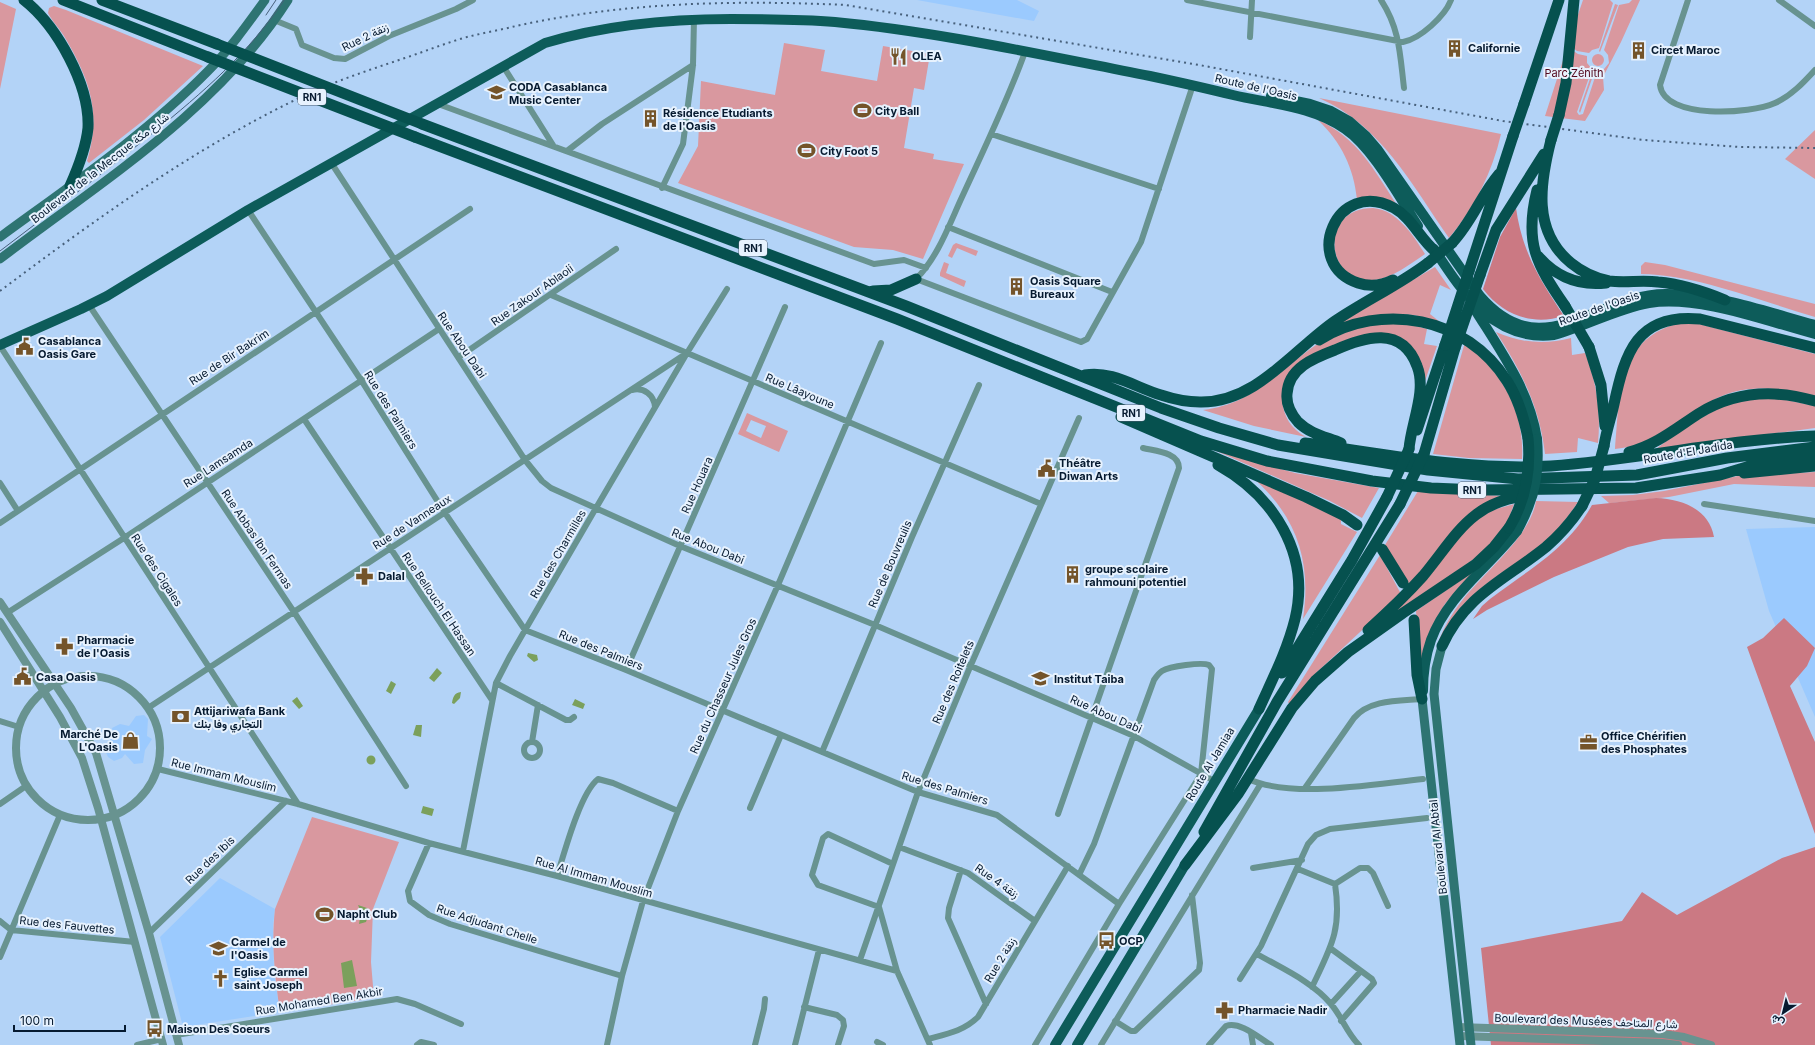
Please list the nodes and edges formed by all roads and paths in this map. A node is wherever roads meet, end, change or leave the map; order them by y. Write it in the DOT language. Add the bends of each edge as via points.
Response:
graph roads {
  1 [pos="24,0"];
  2 [pos="63,0"];
  3 [pos="102,0"];
  4 [pos="265,0"];
  5 [pos="288,0"];
  6 [pos="473,0"];
  7 [pos="1187,0"];
  8 [pos="1252,0"];
  9 [pos="1381,0"];
  10 [pos="1451,0"];
  11 [pos="1559,0"];
  12 [pos="1688,0"];
  13 [pos="1779,0"];
  14 [pos="1574,1"];
  15 [pos="1250,11"];
  16 [pos="694,19"];
  17 [pos="274,20"];
  18 [pos="1815,26"];
  19 [pos="1250,37"];
  20 [pos="1398,42"];
  21 [pos="1025,52"];
  22 [pos="693,65"];
  23 [pos="503,66"];
  24 [pos="1815,70"];
  25 [pos="1193,84"];
  26 [pos="1206,87"];
  27 [pos="1404,88"];
  28 [pos="438,104"];
  29 [pos="991,134"];
  30 [pos="1551,140"];
  31 [pos="553,145"];
  32 [pos="567,151"];
  33 [pos="332,164"];
  34 [pos="1504,167"];
  35 [pos="1543,172"];
  36 [pos="70,186"];
  37 [pos="662,188"];
  38 [pos="1159,188"];
  39 [pos="470,208"];
  40 [pos="248,210"];
  41 [pos="948,226"];
  42 [pos="0,237"];
  43 [pos="616,249"];
  44 [pos="1534,249"];
  45 [pos="1436,252"];
  46 [pos="0,259"];
  47 [pos="394,260"];
  48 [pos="926,268"];
  49 [pos="1418,271"];
  50 [pos="1475,273"];
  51 [pos="916,279"];
  52 [pos="1617,282"];
  53 [pos="727,289"];
  54 [pos="865,291"];
  55 [pos="1112,292"];
  56 [pos="1464,293"];
  57 [pos="551,295"];
  58 [pos="1725,300"];
  59 [pos="89,305"];
  60 [pos="906,306"];
  61 [pos="785,307"];
  62 [pos="315,312"];
  63 [pos="897,320"];
  64 [pos="1815,326"];
  65 [pos="440,329"];
  66 [pos="1815,334"];
  67 [pos="881,343"];
  68 [pos="0,346"];
  69 [pos="1815,346"];
  70 [pos="1450,347"];
  71 [pos="687,353"];
  72 [pos="459,357"];
  73 [pos="1288,360"];
  74 [pos="1083,376"];
  75 [pos="361,380"];
  76 [pos="753,381"];
  77 [pos="979,386"];
  78 [pos="630,390"];
  79 [pos="1815,401"];
  80 [pos="655,408"];
  81 [pos="162,413"];
  82 [pos="1079,418"];
  83 [pos="304,419"];
  84 [pos="848,422"];
  85 [pos="1815,435"];
  86 [pos="1532,438"];
  87 [pos="1605,442"];
  88 [pos="1189,447"];
  89 [pos="1815,447"];
  90 [pos="1143,448"];
  91 [pos="1354,449"];
  92 [pos="1409,449"];
  93 [pos="1815,456"];
  94 [pos="525,460"];
  95 [pos="945,463"];
  96 [pos="1578,463"];
  97 [pos="1815,466"];
  98 [pos="80,469"];
  99 [pos="1720,475"];
  100 [pos="206,482"];
  101 [pos="0,483"];
  102 [pos="1572,488"];
  103 [pos="1041,504"];
  104 [pos="1704,504"];
  105 [pos="596,508"];
  106 [pos="18,511"];
  107 [pos="445,513"];
  108 [pos="1815,521"];
  109 [pos="0,523"];
  110 [pos="1357,525"];
  111 [pos="1513,529"];
  112 [pos="124,538"];
  113 [pos="680,546"];
  114 [pos="389,549"];
  115 [pos="1382,550"];
  116 [pos="1403,583"];
  117 [pos="778,586"];
  118 [pos="0,602"];
  119 [pos="294,612"];
  120 [pos="7,613"];
  121 [pos="1414,620"];
  122 [pos="0,622"];
  123 [pos="874,625"];
  124 [pos="525,630"];
  125 [pos="1442,646"];
  126 [pos="1348,652"];
  127 [pos="970,667"];
  128 [pos="209,668"];
  129 [pos="626,670"];
  130 [pos="496,683"];
  131 [pos="55,684"];
  132 [pos="44,691"];
  133 [pos="1422,699"];
  134 [pos="492,700"];
  135 [pos="538,705"];
  136 [pos="148,708"];
  137 [pos="1259,710"];
  138 [pos="722,711"];
  139 [pos="574,717"];
  140 [pos="1092,718"];
  141 [pos="0,721"];
  142 [pos="19,727"];
  143 [pos="781,735"];
  144 [pos="1134,736"];
  145 [pos="532,742"];
  146 [pos="822,752"];
  147 [pos="158,768"];
  148 [pos="1201,774"];
  149 [pos="1248,779"];
  150 [pos="1423,779"];
  151 [pos="1214,782"];
  152 [pos="1260,784"];
  153 [pos="26,786"];
  154 [pos="406,786"];
  155 [pos="1305,788"];
  156 [pos="918,792"];
  157 [pos="286,801"];
  158 [pos="0,804"];
  159 [pos="298,804"];
  160 [pos="750,808"];
  161 [pos="678,811"];
  162 [pos="1058,814"];
  163 [pos="60,815"];
  164 [pos="115,816"];
  165 [pos="1427,818"];
  166 [pos="101,820"];
  167 [pos="429,843"];
  168 [pos="899,847"];
  169 [pos="463,851"];
  170 [pos="1302,860"];
  171 [pos="894,864"];
  172 [pos="1185,865"];
  173 [pos="1068,866"];
  174 [pos="1253,868"];
  175 [pos="1298,869"];
  176 [pos="961,870"];
  177 [pos="1079,875"];
  178 [pos="557,876"];
  179 [pos="1334,884"];
  180 [pos="1192,895"];
  181 [pos="643,901"];
  182 [pos="1119,904"];
  183 [pos="1388,906"];
  184 [pos="878,907"];
  185 [pos="0,921"];
  186 [pos="1035,921"];
  187 [pos="11,930"];
  188 [pos="149,933"];
  189 [pos="135,942"];
  190 [pos="1330,948"];
  191 [pos="818,950"];
  192 [pos="1257,954"];
  193 [pos="0,957"];
  194 [pos="860,960"];
  195 [pos="897,971"];
  196 [pos="1361,971"];
  197 [pos="622,976"];
  198 [pos="1240,979"];
  199 [pos="1312,987"];
  200 [pos="765,999"];
  201 [pos="986,1004"];
  202 [pos="1331,1004"];
  203 [pos="804,1007"];
  204 [pos="1115,1021"];
  205 [pos="1341,1021"];
  206 [pos="461,1024"];
  207 [pos="1250,1033"];
  208 [pos="176,1035"];
  209 [pos="1459,1036"];
  210 [pos="1470,1036"];
  211 [pos="162,1042"];
  212 [pos="930,1042"];
  213 [pos="137,1045"];
  214 [pos="179,1045"];
  215 [pos="417,1045"];
  216 [pos="434,1045"];
  217 [pos="607,1045"];
  218 [pos="755,1045"];
  219 [pos="795,1045"];
  220 [pos="838,1045"];
  221 [pos="1035,1045"];
  222 [pos="1055,1045"];
  223 [pos="1077,1045"];
  224 [pos="1101,1045"];
  225 [pos="1209,1045"];
  226 [pos="1253,1045"];
  227 [pos="1271,1045"];
  228 [pos="1359,1045"];
  229 [pos="1678,1045"];
  230 [pos="1711,1045"];
  1 -- 36 [label="highway" via="51,26 86,101 88,127 81,159"];
  2 -- 63 [label="highway, RN1, bridge"];
  3 -- 54 [label="highway, RN1, bridge"];
  4 -- 36 [label="main road, Boulevard de la Mecque شارع مكة" via="241,34 204,76 149,126"];
  5 -- 17 [label="main road, Boulevard de la Mecque شارع مكة"];
  6 -- 17 [label="street, Rue 2 زنقة" via="389,36 345,59 334,58 306,47 300,42 296,29"];
  7 -- 15 [label="street"];
  8 -- 15 [label="street"];
  9 -- 20 [label="street" via="1391,14"];
  10 -- 20 [label="street" via="1443,15 1415,38"];
  11 -- 34 [label="highway, bridge"];
  12 -- 24 [label="street" via="1660,85 1663,95 1672,103 1722,112 1766,107 1781,100 1804,83"];
  13 -- 18 [label="street"];
  14 -- 30 [label="highway, bridge" via="1568,71"];
  15 -- 19 [label="street"];
  15 -- 20 [label="street"];
  16 -- 21 [label="main road" via="833,22 922,33"];
  16 -- 22 [label="street"];
  16 -- 23 [label="main road" via="575,34 545,43"];
  17 -- 46 [label="main road, Boulevard de la Mecque شارع مكة" via="240,61 162,138"];
  20 -- 27 [label="street"];
  21 -- 25 [label="main road"];
  21 -- 29 [label="street"];
  22 -- 32 [label="street" via="602,124"];
  22 -- 37 [label="street" via="683,144"];
  23 -- 28 [label="main road"];
  23 -- 31 [label="street"];
  25 -- 26 [label="main road"];
  25 -- 38 [label="street"];
  26 -- 45 [label="main road, Route de l'Oasis" via="1306,110 1346,129 1368,151"];
  26 -- 58 [label="main road, Route de l'Oasis" via="1232,89 1310,104 1331,111 1348,121 1378,150 1480,296 1496,312 1515,323 1535,328 1559,325 1618,303 1652,295 1681,294"];
  28 -- 31 [label="street"];
  28 -- 33 [label="main road"];
  29 -- 38 [label="street"];
  29 -- 41 [label="street"];
  30 -- 35 [label="highway"];
  30 -- 50 [label="highway" via="1496,230"];
  31 -- 32 [label="street"];
  32 -- 37 [label="street"];
  33 -- 40 [label="main road"];
  33 -- 47 [label="street, Rue Abou Dabi"];
  34 -- 49 [label="highway, bridge" via="1489,187 1470,221 1452,243"];
  34 -- 50 [label="highway"];
  35 -- 44 [label="highway" via="1532,218"];
  35 -- 52 [label="highway" via="1541,196 1544,220 1557,249 1583,272"];
  36 -- 42 [label="main road, Boulevard de la Mecque شارع مكة"];
  37 -- 48 [label="street" via="874,264 904,260"];
  38 -- 55 [label="street" via="1141,242"];
  39 -- 47 [label="street, Rue de Bir Bakrim"];
  40 -- 59 [label="main road"];
  40 -- 62 [label="street, Rue des Palmiers"];
  41 -- 48 [label="street"];
  41 -- 55 [label="street"];
  43 -- 57 [label="street, Rue Zakour Ablaoii"];
  44 -- 52 [label="highway" via="1549,268 1568,279 1591,284"];
  44 -- 87 [label="highway, bridge" via="1544,275 1589,347 1601,384"];
  45 -- 49 [label="highway" via="1406,217 1387,205 1374,202 1358,203 1348,207 1335,220 1329,235 1330,252 1337,268 1350,280 1378,286"];
  45 -- 56 [label="main road, Route de l'Oasis"];
  47 -- 62 [label="street, Rue de Bir Bakrim"];
  47 -- 65 [label="street, Rue Abou Dabi"];
  48 -- 51 [label="street"];
  49 -- 73 [label="highway" via="1332,323"];
  50 -- 70 [label="highway, bridge"];
  51 -- 54 [label="highway" via="883,292"];
  51 -- 55 [label="street" via="1081,342 1087,339"];
  51 -- 60 [label="highway" via="904,296"];
  52 -- 58 [label="highway" via="1676,284"];
  53 -- 71 [label="street, Rue des Charmilles"];
  54 -- 60 [label="highway, RN1"];
  56 -- 66 [label="main road, Route de l'Oasis" via="1486,315 1502,326 1531,336 1554,335 1634,307 1666,302 1711,306"];
  56 -- 86 [label="main road" via="1523,390 1532,414"];
  57 -- 71 [label="street, Rue Lâayoune"];
  57 -- 72 [label="street, Rue Zakour Ablaoii"];
  58 -- 64 [label="main road, Route de l'Oasis"];
  59 -- 68 [label="main road"];
  59 -- 81 [label="street, Rue Abbas Ibn Fermas"];
  60 -- 74 [label="highway, RN1"];
  61 -- 76 [label="street, Rue Houara"];
  62 -- 75 [label="street, Rue des Palmiers"];
  62 -- 81 [label="street, Rue de Bir Bakrim"];
  63 -- 88 [label="highway" via="959,350"];
  63 -- 102 [label="highway, RN1" via="1201,440 1267,461 1372,481 1431,488"];
  65 -- 72 [label="street, Rue Abou Dabi"];
  65 -- 75 [label="street, Rue Lamsamda"];
  67 -- 84 [label="street, Rue du Chasseur Jules Gros"];
  68 -- 98 [label="street, Rue des Cigales"];
  69 -- 87 [label="highway" via="1700,319 1682,318 1658,324 1639,338 1626,358"];
  70 -- 92 [label="highway"];
  70 -- 172 [label="highway, bridge" via="1424,454 1400,504 1277,702"];
  71 -- 76 [label="street, Rue Lâayoune"];
  71 -- 78 [label="street, Rue de Vanneaux"];
  71 -- 80 [label="street, Rue des Charmilles"];
  72 -- 94 [label="street, Rue Abou Dabi"];
  73 -- 74 [label="highway" via="1244,391 1208,402 1169,398 1106,375"];
  73 -- 86 [label="highway" via="1331,333 1366,321 1408,318 1440,326 1473,344 1498,368 1518,402"];
  74 -- 89 [label="highway, Route d'El Jadida / RN1" via="1200,422 1284,446 1446,472 1518,479 1637,475 1727,458"];
  74 -- 91 [label="highway" via="1246,430 1291,441"];
  75 -- 83 [label="street, Rue Lamsamda"];
  75 -- 107 [label="street, Rue des Palmiers"];
  76 -- 84 [label="street, Rue Lâayoune"];
  76 -- 113 [label="street, Rue Houara"];
  77 -- 95 [label="street, Rue de Bouvreuils"];
  78 -- 80 [label="street" via="637,389 649,394 653,398"];
  78 -- 94 [label="street, Rue de Vanneaux"];
  79 -- 96 [label="highway" via="1770,393 1736,397 1707,409 1652,444 1630,452"];
  80 -- 105 [label="street, Rue des Charmilles"];
  81 -- 98 [label="street, Rue de Bir Bakrim"];
  81 -- 100 [label="street, Rue Abbas Ibn Fermas"];
  82 -- 103 [label="street, Rue des Roitelets"];
  83 -- 100 [label="street, Rue Lamsamda"];
  83 -- 114 [label="street, Rue Bellouch El Hassan"];
  84 -- 95 [label="street, Rue Lâayoune"];
  84 -- 117 [label="street, Rue du Chasseur Jules Gros"];
  85 -- 96 [label="highway"];
  86 -- 111 [label="highway, bridge" via="1528,480"];
  87 -- 125 [label="highway, bridge" via="1595,479 1582,506 1566,528 1547,546 1474,600 1454,623"];
  88 -- 110 [label="highway" via="1306,497 1343,515"];
  88 -- 137 [label="highway" via="1236,476 1263,499 1282,525 1293,551 1298,582 1295,618 1283,656"];
  90 -- 140 [label="street" via="1172,456 1177,460 1178,468"];
  91 -- 92 [label="highway" via="1314,433 1299,422 1287,403 1288,387 1295,373 1312,359 1357,340 1378,337 1403,346 1418,367 1419,394"];
  91 -- 96 [label="highway" via="1471,466 1524,467"];
  92 -- 137 [label="highway, Route Al Jamiaa, bridge" via="1387,497 1352,560"];
  93 -- 99 [label="highway, RN1" via="1760,463"];
  94 -- 105 [label="street, Rue Abou Dabi" via="551,488"];
  94 -- 107 [label="street, Rue de Vanneaux"];
  95 -- 103 [label="street, Rue Lâayoune"];
  95 -- 123 [label="street, Rue de Bouvreuils"];
  97 -- 99 [label="highway"];
  98 -- 106 [label="street, Rue de Bir Bakrim"];
  98 -- 112 [label="street, Rue des Cigales"];
  99 -- 102 [label="highway, RN1" via="1636,488"];
  100 -- 112 [label="street, Rue Lamsamda"];
  100 -- 119 [label="street, Rue Abbas Ibn Fermas"];
  101 -- 106 [label="street"];
  102 -- 126 [label="highway" via="1508,499 1474,516 1455,534 1412,588"];
  103 -- 127 [label="street, Rue des Roitelets"];
  104 -- 108 [label="street"];
  105 -- 113 [label="street, Rue Abou Dabi"];
  105 -- 124 [label="street, Rue des Charmilles"];
  106 -- 109 [label="street, Rue de Bir Bakrim"];
  107 -- 114 [label="street, Rue de Vanneaux"];
  107 -- 124 [label="street, Rue des Palmiers"];
  111 -- 126 [label="highway" via="1476,564"];
  111 -- 133 [label="main road" via="1439,622 1428,650"];
  112 -- 120 [label="street, Rue Lamsamda"];
  112 -- 128 [label="street, Rue des Cigales"];
  113 -- 117 [label="street, Rue Abou Dabi"];
  113 -- 129 [label="street, Rue Houara"];
  114 -- 119 [label="street, Rue de Vanneaux"];
  114 -- 134 [label="street, Rue Bellouch El Hassan"];
  115 -- 116 [label="highway"];
  117 -- 123 [label="street, Rue Abou Dabi"];
  117 -- 138 [label="street, Rue du Chasseur Jules Gros"];
  118 -- 120 [label="street"];
  119 -- 128 [label="street, Rue de Vanneaux"];
  119 -- 154 [label="street, Rue Abbas Ibn Fermas"];
  120 -- 131 [label="street"];
  121 -- 133 [label="highway" via="1417,675"];
  122 -- 132 [label="street"];
  123 -- 127 [label="street, Rue Abou Dabi"];
  123 -- 146 [label="street, Rue de Bouvreuils"];
  124 -- 129 [label="street, Rue des Palmiers"];
  124 -- 130 [label="street, Rue des Charmilles"];
  125 -- 210 [label="main road, Boulevard Al Abtal" via="1436,669 1434,694"];
  126 -- 149 [label="highway" via="1328,669 1296,704"];
  127 -- 140 [label="street, Rue Abou Dabi"];
  127 -- 156 [label="street, Rue des Roitelets"];
  128 -- 136 [label="street, Rue de Vanneaux"];
  128 -- 159 [label="street, Rue des Cigales"];
  129 -- 138 [label="street, Rue des Palmiers"];
  130 -- 134 [label="street, Rue des Charmilles"];
  130 -- 135 [label="street"];
  131 -- 132 [label="street"];
  131 -- 136 [label="street" via="77,676 106,678 124,685"];
  131 -- 164 [label="street" via="96,753"];
  132 -- 142 [label="street" via="29,706"];
  132 -- 166 [label="street" via="82,758"];
  133 -- 155 [label="street" via="1375,704 1361,710"];
  133 -- 209 [label="main road, Boulevard Al Abtal"];
  134 -- 169 [label="street, Rue des Charmilles"];
  135 -- 139 [label="street" via="566,720"];
  135 -- 145 [label="street"];
  136 -- 147 [label="street" via="160,734 161,753"];
  137 -- 151 [label="main road, Route Al Jamiaa"];
  138 -- 143 [label="street, Rue des Palmiers"];
  138 -- 161 [label="street, Rue du Chasseur Jules Gros"];
  140 -- 144 [label="street, Rue Abou Dabi"];
  140 -- 162 [label="street"];
  141 -- 142 [label="street"];
  142 -- 153 [label="street" via="16,755"];
  143 -- 146 [label="street, Rue des Palmiers"];
  143 -- 160 [label="street"];
  144 -- 148 [label="street, Rue Abou Dabi"];
  144 -- 148 [label="street" via="1158,674 1171,668 1202,664 1209,666 1212,669"];
  144 -- 177 [label="street" via="1094,844"];
  146 -- 156 [label="street, Rue des Palmiers"];
  147 -- 157 [label="street, Rue Immam Mouslim"];
  147 -- 164 [label="street" via="144,795 126,811"];
  148 -- 151 [label="street, Rue Abou Dabi"];
  148 -- 182 [label="street"];
  149 -- 152 [label="street"];
  149 -- 172 [label="highway"];
  150 -- 155 [label="street"];
  151 -- 222 [label="main road, Route Al Jamiaa"];
  152 -- 155 [label="street" via="1279,789"];
  152 -- 180 [label="street"];
  153 -- 158 [label="street"];
  153 -- 163 [label="street" via="39,801"];
  156 -- 168 [label="street, Rue des Roitelets"];
  156 -- 173 [label="street, Rue des Palmiers" via="997,815"];
  157 -- 159 [label="street, Rue Al Immam Mouslim"];
  157 -- 188 [label="street, Rue des Ibis"];
  159 -- 167 [label="street, Rue Al Immam Mouslim"];
  161 -- 178 [label="street" via="598,779 577,817"];
  161 -- 181 [label="street, Rue du Chasseur Jules Gros"];
  163 -- 166 [label="street" via="79,820"];
  163 -- 187 [label="street"];
  164 -- 166 [label="street"];
  164 -- 188 [label="street"];
  165 -- 170 [label="street" via="1325,830 1312,840"];
  166 -- 189 [label="street"];
  167 -- 169 [label="street, Rue Al Immam Mouslim"];
  167 -- 197 [label="street, Rue Adjudant Chelle" via="408,891 410,901 421,910 450,924"];
  168 -- 171 [label="street, Rue des Roitelets"];
  168 -- 176 [label="street, Rue 4 زنقة"];
  169 -- 178 [label="street, Rue Al Immam Mouslim"];
  170 -- 174 [label="street"];
  170 -- 175 [label="street"];
  171 -- 184 [label="street, Rue des Roitelets"];
  171 -- 184 [label="street" via="836,836 828,834 823,838 815,864 813,878 816,883"];
  172 -- 223 [label="main road"];
  173 -- 177 [label="street, Rue des Palmiers"];
  173 -- 186 [label="street, Rue 2 زنقة"];
  175 -- 179 [label="street"];
  175 -- 192 [label="street"];
  176 -- 186 [label="street, Rue 4 زنقة"];
  176 -- 201 [label="street" via="948,918"];
  177 -- 182 [label="street, Rue des Palmiers"];
  178 -- 181 [label="street, Rue Al Immam Mouslim"];
  179 -- 183 [label="street" via="1360,868 1368,868 1373,873"];
  179 -- 190 [label="street" via="1338,906"];
  180 -- 204 [label="street"];
  180 -- 204 [label="street" via="1199,970 1138,1029 1131,1031"];
  181 -- 191 [label="street, Rue Al Immam Mouslim"];
  181 -- 197 [label="street, Rue du Chasseur Jules Gros"];
  182 -- 221 [label="street"];
  184 -- 194 [label="street, Rue des Roitelets"];
  184 -- 195 [label="street"];
  185 -- 187 [label="street, Rue des Fauvettes"];
  186 -- 201 [label="street, Rue 2 زنقة"];
  187 -- 189 [label="street, Rue des Fauvettes"];
  187 -- 193 [label="street"];
  188 -- 208 [label="street"];
  189 -- 211 [label="street"];
  190 -- 196 [label="street"];
  190 -- 199 [label="street"];
  191 -- 194 [label="street, Rue Al Immam Mouslim"];
  191 -- 203 [label="street"];
  192 -- 198 [label="street"];
  192 -- 199 [label="street"];
  194 -- 195 [label="street, Rue Al Immam Mouslim"];
  195 -- 212 [label="street"];
  196 -- 202 [label="street"];
  196 -- 205 [label="street" via="1372,979 1374,985"];
  197 -- 217 [label="street, Rue du Chasseur Jules Gros"];
  199 -- 202 [label="street"];
  200 -- 218 [label="street"];
  201 -- 212 [label="street, Rue 2 زنقة" via="970,1025"];
  202 -- 205 [label="street"];
  203 -- 219 [label="street"];
  203 -- 220 [label="street" via="837,1015 843,1020 844,1026"];
  204 -- 224 [label="street"];
  205 -- 228 [label="street"];
  206 -- 208 [label="street, Rue Mohamed Ben Akbir" via="397,999"];
  207 -- 225 [label="street" via="1230,1024"];
  207 -- 226 [label="street"];
  207 -- 227 [label="street"];
  208 -- 214 [label="street"];
  209 -- 210 [label="street, Boulevard des Musées شارع المتاحف"];
  210 -- 229 [label="street, Boulevard des Musées شارع المتاحف"];
  210 -- 230 [label="street, Boulevard des Musées شارع المتاحف" via="1663,1034 1684,1036"];
  211 -- 213 [label="street"];
  215 -- 216 [label="street" via="421,1042"];
}
